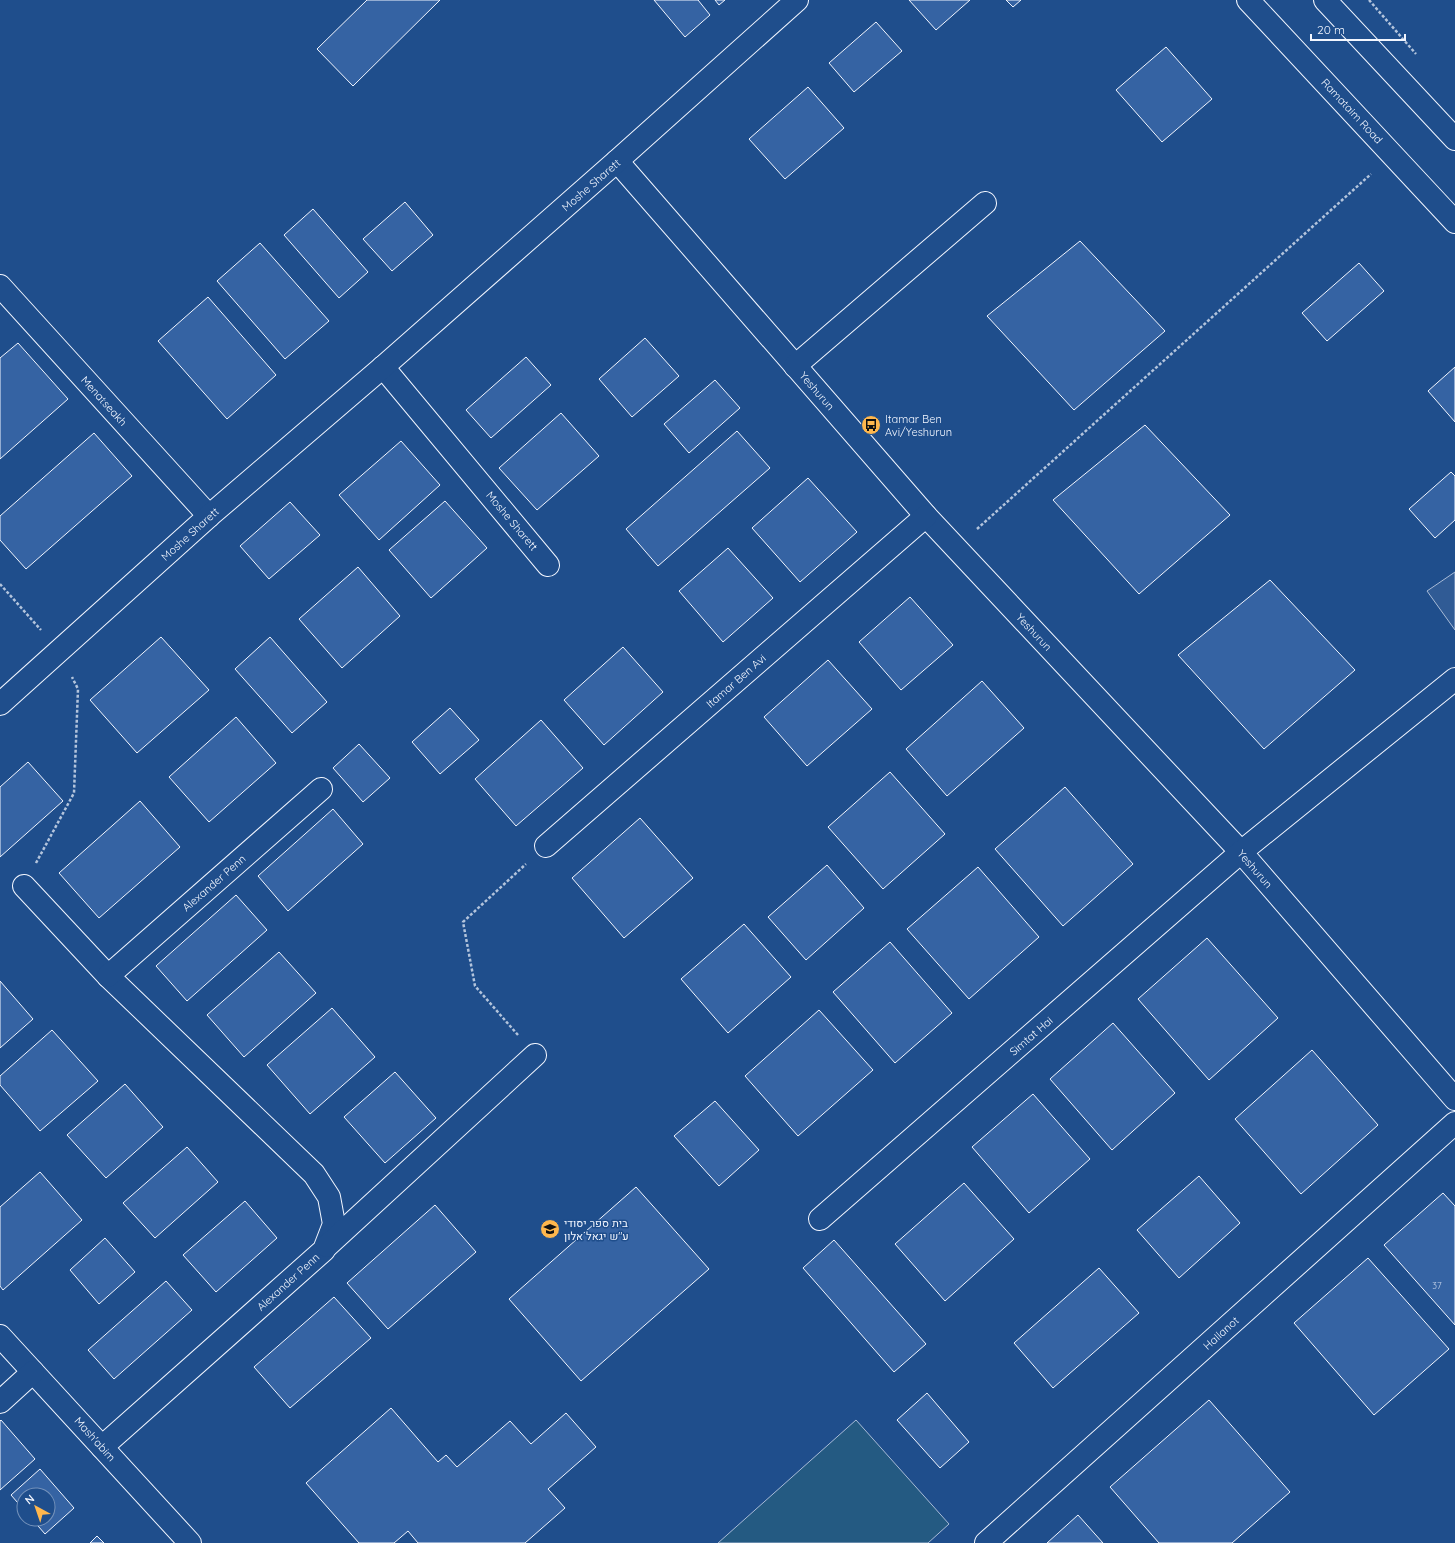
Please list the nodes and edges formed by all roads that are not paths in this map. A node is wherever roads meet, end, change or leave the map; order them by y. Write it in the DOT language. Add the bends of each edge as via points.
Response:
graph roads {
  1 [pos="797,0"];
  2 [pos="1248,0"];
  3 [pos="1326,0"];
  4 [pos="1455,139"];
  5 [pos="617,162"];
  6 [pos="984,204"];
  7 [pos="1455,222"];
  8 [pos="0,286"];
  9 [pos="795,366"];
  10 [pos="383,367"];
  11 [pos="209,516"];
  12 [pos="926,516"];
  13 [pos="548,565"];
  14 [pos="1455,679"];
  15 [pos="0,704"];
  16 [pos="321,789"];
  17 [pos="546,846"];
  18 [pos="1242,852"];
  19 [pos="24,886"];
  20 [pos="108,976"];
  21 [pos="535,1055"];
  22 [pos="1455,1099"];
  23 [pos="1455,1123"];
  24 [pos="820,1219"];
  25 [pos="324,1250"];
  26 [pos="0,1336"];
  27 [pos="33,1372"];
  28 [pos="0,1402"];
  29 [pos="102,1447"];
  30 [pos="190,1543"];
  31 [pos="986,1543"];
  1 -- 5 [label="street, Moshe Sharett"];
  2 -- 7 [label="street, Ramataim Road"];
  3 -- 4 [label="street"];
  5 -- 9 [label="street, Yeshurun"];
  5 -- 10 [label="street, Moshe Sharett"];
  6 -- 9 [label="street"];
  8 -- 11 [label="street, Menatseakh"];
  9 -- 12 [label="street, Yeshurun"];
  10 -- 11 [label="street, Moshe Sharett"];
  10 -- 13 [label="street, Moshe Sharett"];
  11 -- 15 [label="street, Moshe Sharett"];
  12 -- 17 [label="street, Itamar Ben Avi"];
  12 -- 18 [label="street, Yeshurun"];
  14 -- 18 [label="street, Simtat Hai"];
  16 -- 20 [label="street, Alexander Penn"];
  18 -- 22 [label="street, Yeshurun"];
  18 -- 24 [label="street, Simtat Hai"];
  19 -- 20 [label="street, Alexander Penn"];
  20 -- 25 [label="street, Alexander Penn" via="314,1174 329,1197 334,1224"];
  21 -- 25 [label="street"];
  23 -- 31 [label="street, HaIlanot"];
  25 -- 29 [label="street, Alexander Penn"];
  26 -- 27 [label="street, Mash'abim"];
  27 -- 28 [label="street"];
  27 -- 29 [label="street, Mash'abim"];
  29 -- 30 [label="street, Mash'abim"];
}
